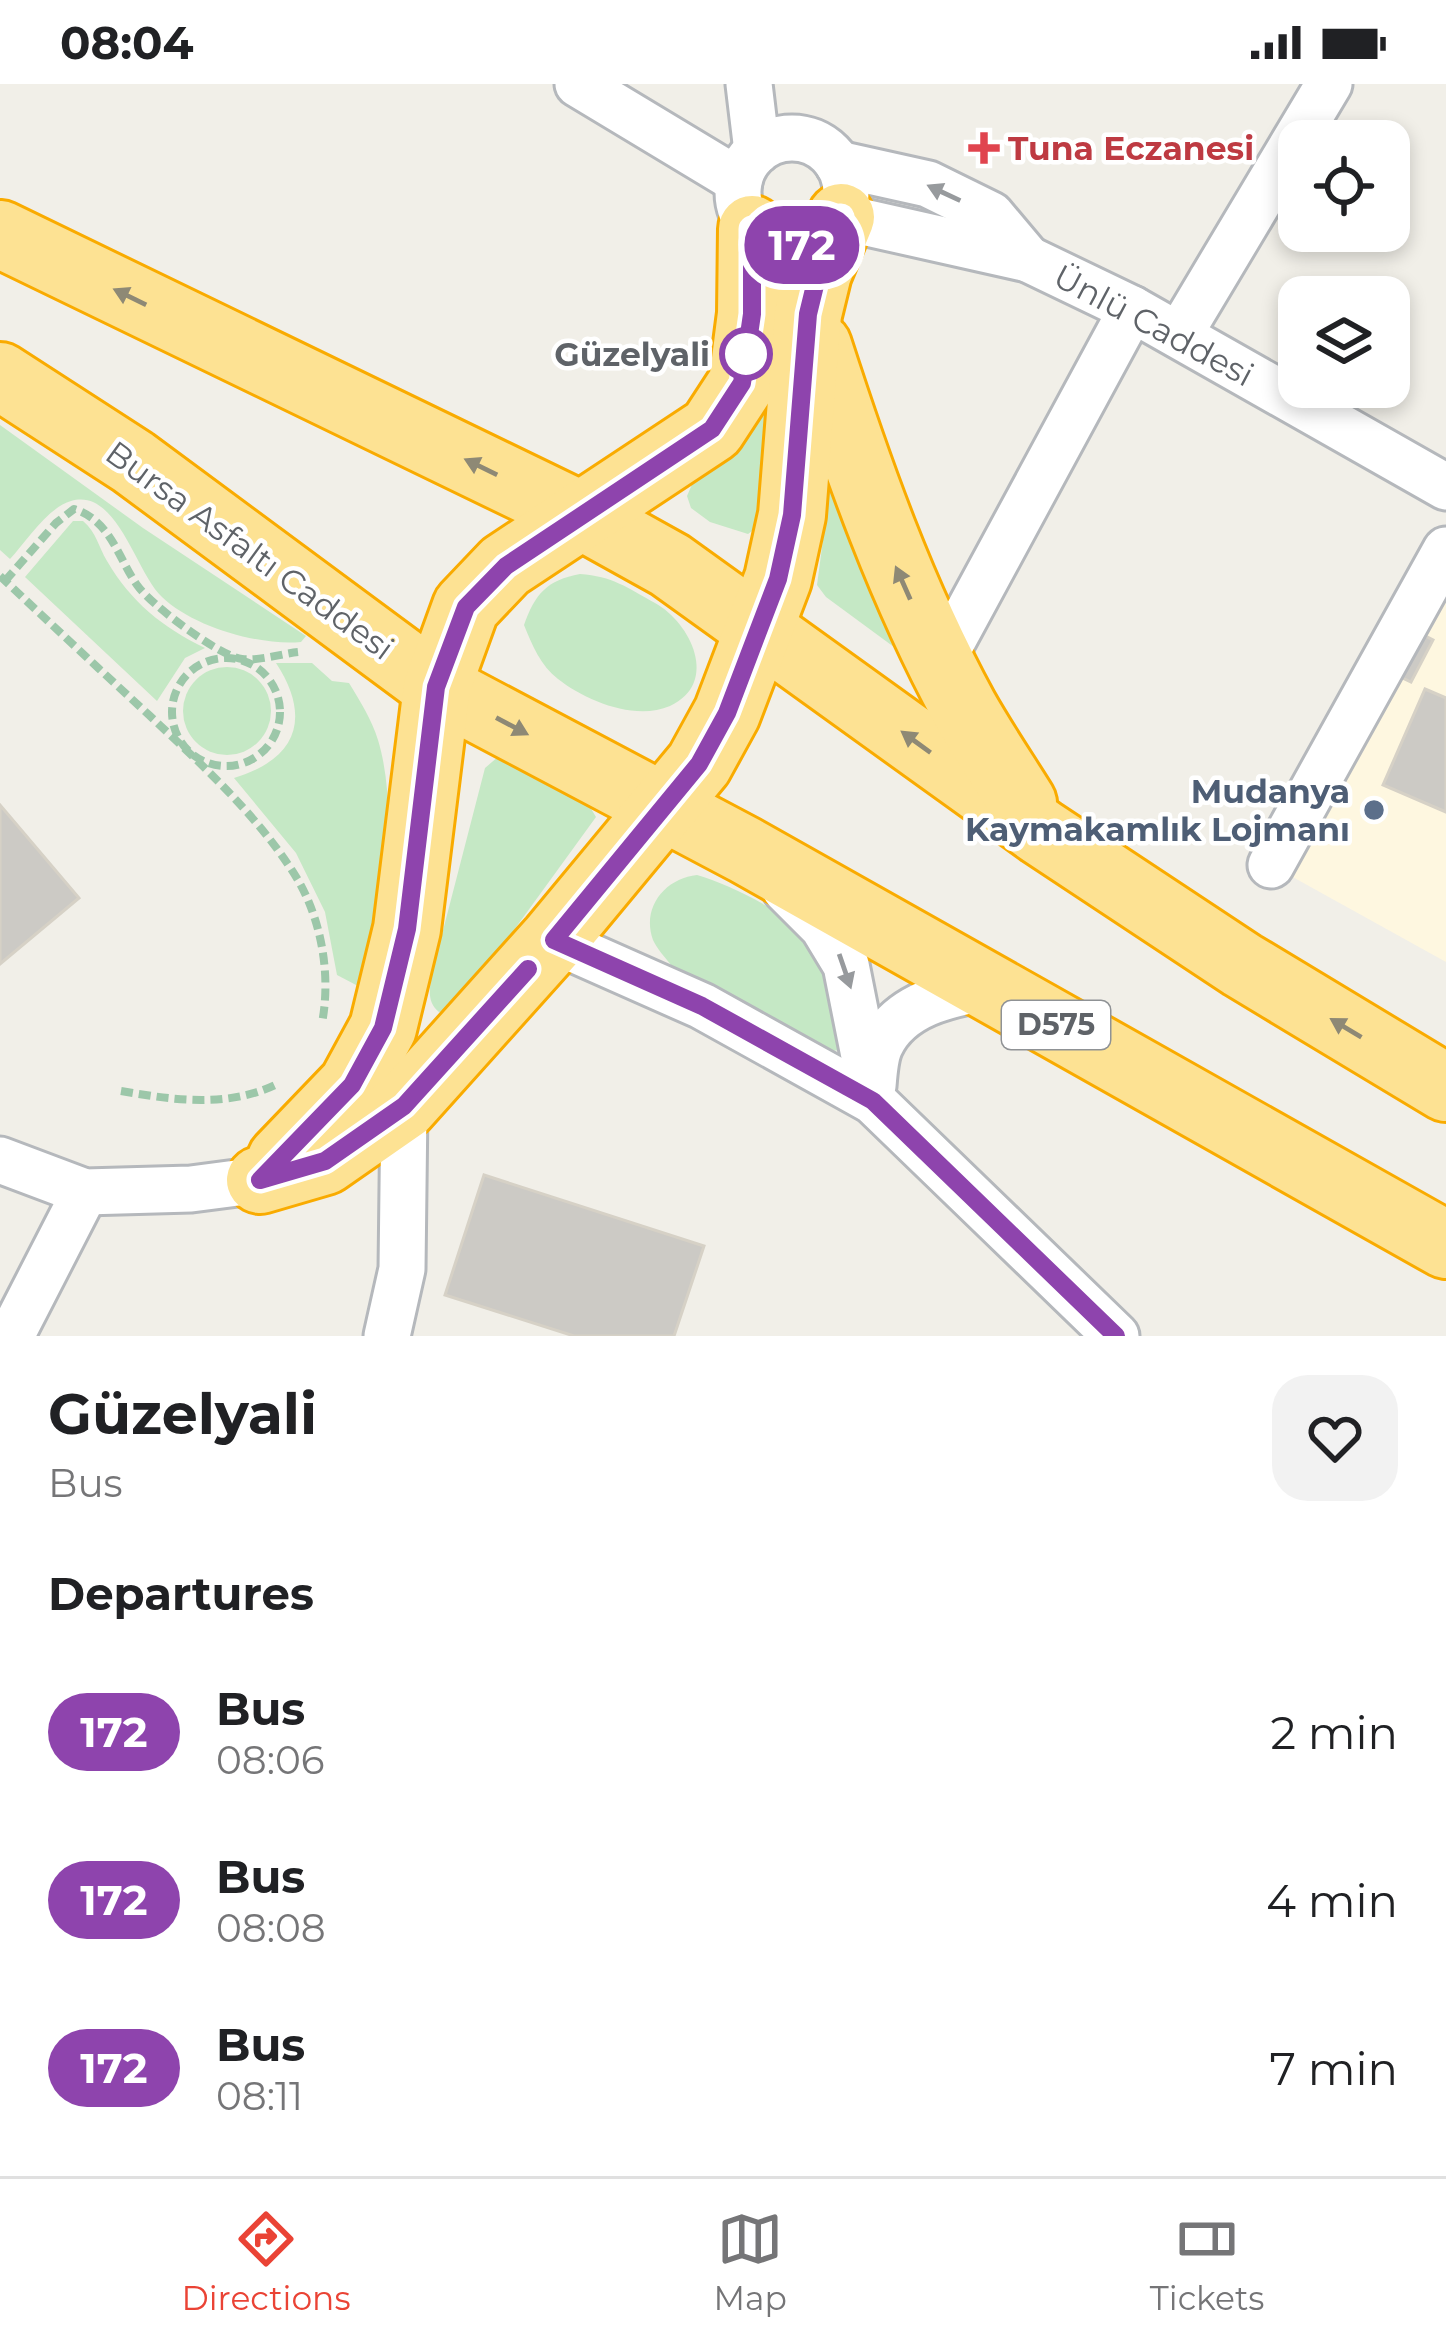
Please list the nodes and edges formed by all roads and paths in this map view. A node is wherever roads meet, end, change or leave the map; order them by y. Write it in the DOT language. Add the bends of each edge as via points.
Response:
graph roads {
  1 [pos="578,84"];
  2 [pos="749,84"];
  3 [pos="1329,84"];
  4 [pos="749,187"];
  5 [pos="839,190"];
  6 [pos="0,234"];
  7 [pos="1132,309"];
  8 [pos="808,314"];
  9 [pos="1179,335"];
  10 [pos="0,376"];
  11 [pos="1446,487"];
  12 [pos="580,515"];
  13 [pos="1446,550"];
  14 [pos="3,578"];
  15 [pos="758,629"];
  16 [pos="311,651"];
  17 [pos="240,659"];
  18 [pos="940,662"];
  19 [pos="436,687"];
  20 [pos="188,751"];
  21 [pos="665,807"];
  22 [pos="1041,832"];
  23 [pos="745,850"];
  24 [pos="1271,865"];
  25 [pos="554,940"];
  26 [pos="989,987"];
  27 [pos="321,1029"];
  28 [pos="1106,1053"];
  29 [pos="291,1078"];
  30 [pos="1446,1088"];
  31 [pos="121,1091"];
  32 [pos="873,1101"];
  33 [pos="404,1106"];
  34 [pos="0,1160"];
  35 [pos="260,1180"];
  36 [pos="85,1192"];
  37 [pos="1446,1245"];
  38 [pos="1446,1277"];
  39 [pos="11,1336"];
  40 [pos="387,1336"];
  41 [pos="1116,1336"];
  1 -- 4 [label="street"];
  2 -- 4 [label="street"];
  3 -- 9 [label="street"];
  4 -- 5 [label="street" via="773,142 791,138 810,141"];
  4 -- 5 [label="street" via="782,246 817,241"];
  4 -- 12 [label="highway" via="752,314 742,383 712,429"];
  5 -- 7 [label="street, Ünlü Caddesi" via="1028,259"];
  5 -- 8 [label="highway"];
  12 -- 6 [label="highway, one-way"];
  7 -- 9 [label="street, Ünlü Caddesi"];
  7 -- 18 [label="street"];
  8 -- 15 [label="highway" via="792,515"];
  18 -- 8 [label="highway, one-way" via="858,471"];
  9 -- 11 [label="street, Ünlü Caddesi"];
  10 -- 19 [label="highway, Bursa Asfaltı Caddesi / D575" via="133,462"];
  12 -- 15 [label="highway" via="670,565"];
  12 -- 19 [label="highway" via="506,566 466,607"];
  13 -- 24 [label="street"];
  14 -- 17 [label="path" via="74,509 109,534 139,587 175,622"];
  14 -- 20 [label="path"];
  15 -- 21 [label="highway" via="727,713"];
  22 -- 15 [label="highway, one-way"];
  16 -- 17 [label="path"];
  17 -- 20 [label="path" via="205,662 178,686 172,720"];
  17 -- 20 [label="path" via="270,679 278,695 269,746 220,766"];
  18 -- 22 [label="highway"];
  19 -- 21 [label="highway, Bursa Asfaltı Caddesi / D575, one-way"];
  19 -- 35 [label="highway" via="407,929 383,1028 352,1085"];
  20 -- 27 [label="path" via="300,883 319,931 327,994"];
  21 -- 23 [label="highway, Bursa Asfaltı Caddesi / D575"];
  21 -- 25 [label="highway"];
  30 -- 22 [label="highway, one-way"];
  23 -- 26 [label="highway, Bursa Asfaltı Caddesi / D575"];
  23 -- 32 [label="street, one-way" via="824,927 846,965"];
  25 -- 32 [label="street" via="702,1006"];
  25 -- 33 [label="highway"];
  26 -- 28 [label="highway, Bursa Asfaltı Caddesi / D575"];
  26 -- 32 [label="street" via="938,996 904,1018 880,1045"];
  28 -- 37 [label="highway, Bursa Asfaltı Caddesi / D575"];
  28 -- 38 [label="highway" via="1174,1134 1398,1262"];
  29 -- 31 [label="path" via="246,1098 171,1100"];
  32 -- 41 [label="street"];
  33 -- 35 [label="highway" via="325,1161"];
  33 -- 40 [label="street" via="402,1269"];
  34 -- 36 [label="street"];
  35 -- 36 [label="street"];
  36 -- 39 [label="street"];
}
